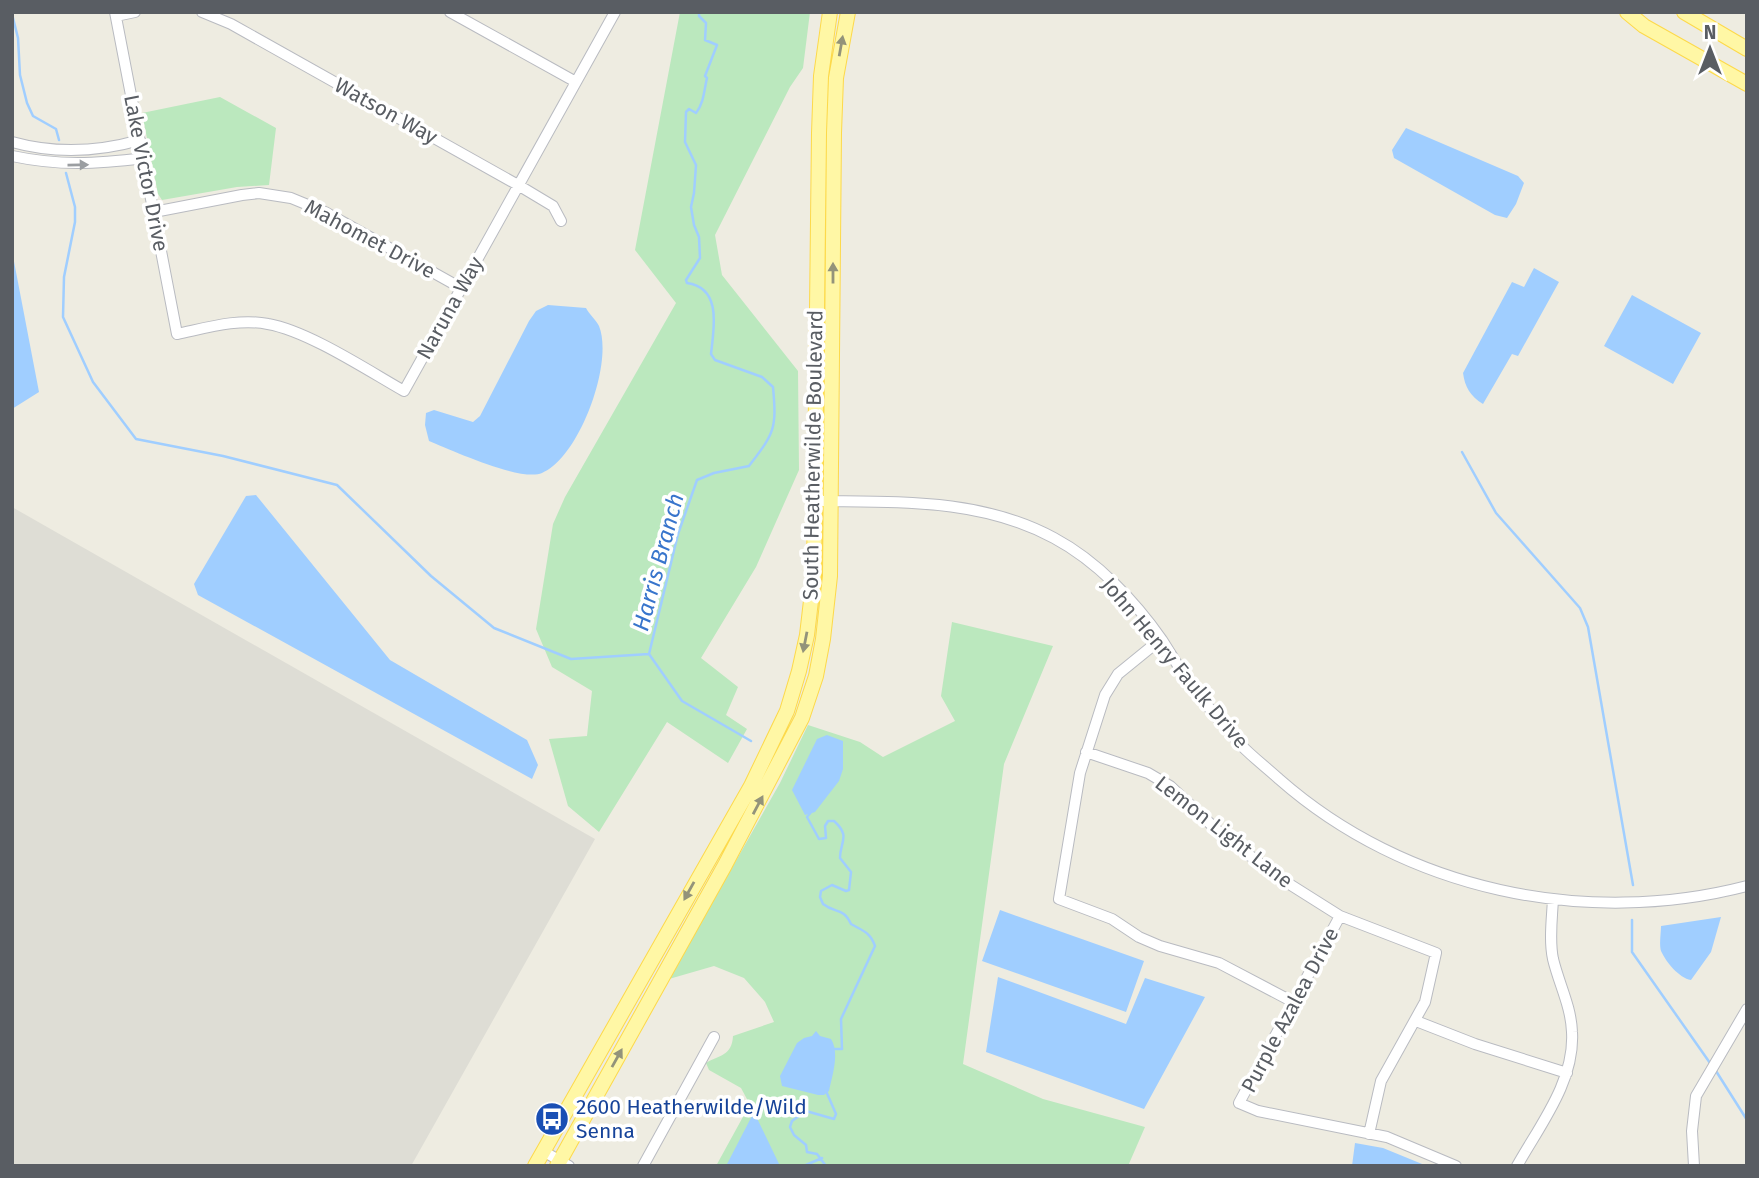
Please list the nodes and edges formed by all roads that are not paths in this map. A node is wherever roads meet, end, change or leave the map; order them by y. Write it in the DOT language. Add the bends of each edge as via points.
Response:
graph roads {
  1 [pos="135,12"];
  2 [pos="202,12"];
  3 [pos="450,12"];
  4 [pos="615,12"];
  5 [pos="830,12"];
  6 [pos="848,12"];
  7 [pos="1627,12"];
  8 [pos="1684,12"];
  9 [pos="116,14"];
  10 [pos="1747,49"];
  11 [pos="576,82"];
  12 [pos="1747,84"];
  13 [pos="826,133"];
  14 [pos="140,140"];
  15 [pos="12,142"];
  16 [pos="12,156"];
  17 [pos="144,158"];
  18 [pos="518,185"];
  19 [pos="154,212"];
  20 [pos="561,221"];
  21 [pos="461,288"];
  22 [pos="177,334"];
  23 [pos="814,500"];
  24 [pos="831,501"];
  25 [pos="1161,639"];
  26 [pos="1086,752"];
  27 [pos="710,855"];
  28 [pos="725,865"];
  29 [pos="1747,886"];
  30 [pos="1553,900"];
  31 [pos="1340,916"];
  32 [pos="1295,1003"];
  33 [pos="1747,1009"];
  34 [pos="1416,1021"];
  35 [pos="715,1037"];
  36 [pos="1567,1073"];
  37 [pos="1369,1133"];
  38 [pos="543,1151"];
  39 [pos="562,1164"];
  40 [pos="535,1166"];
  41 [pos="643,1166"];
  42 [pos="1456,1166"];
  43 [pos="1517,1166"];
  44 [pos="1695,1166"];
  1 -- 9 [label="street"];
  2 -- 18 [label="street, Watson Way"];
  3 -- 11 [label="street"];
  4 -- 11 [label="street, Naruna Way"];
  5 -- 13 [label="main road, South Heatherwilde Boulevard" via="821,76"];
  13 -- 6 [label="main road, South Heatherwilde Boulevard, one-way"];
  7 -- 12 [label="main road"];
  8 -- 10 [label="main road"];
  9 -- 14 [label="street, Lake Victor Drive"];
  11 -- 18 [label="street, Naruna Way"];
  13 -- 23 [label="main road, South Heatherwilde Boulevard"];
  24 -- 13 [label="main road, South Heatherwilde Boulevard, one-way"];
  14 -- 15 [label="street" via="86,150"];
  14 -- 17 [label="street, Lake Victor Drive"];
  16 -- 17 [label="street, one-way" via="63,165"];
  17 -- 19 [label="street, Lake Victor Drive"];
  18 -- 20 [label="street, Watson Way" via="553,206"];
  18 -- 21 [label="street, Naruna Way"];
  19 -- 21 [label="street, Mahomet Drive" via="259,193 291,198 325,212"];
  19 -- 22 [label="street, Lake Victor Drive"];
  21 -- 22 [label="street, Naruna Way" via="404,391 302,335 267,323"];
  23 -- 24 [label="street, John Henry Faulk Drive"];
  23 -- 27 [label="main road, South Heatherwilde Boulevard, one-way" via="814,575 799,671 787,711 751,786"];
  24 -- 25 [label="street, John Henry Faulk Drive" via="948,504 1009,518 1054,538 1084,559 1119,587"];
  28 -- 24 [label="main road, South Heatherwilde Boulevard, one-way" via="802,718 816,676 830,576"];
  25 -- 26 [label="street" via="1118,674 1105,695"];
  25 -- 30 [label="street, John Henry Faulk Drive" via="1188,681 1242,747 1314,808 1355,835 1444,875"];
  26 -- 31 [label="street, Lemon Light Lane" via="1148,773 1170,786 1275,875"];
  26 -- 32 [label="street" via="1059,899 1112,919 1160,946 1219,964"];
  27 -- 28 [label="main road"];
  27 -- 38 [label="main road, South Heatherwilde Boulevard, one-way"];
  39 -- 28 [label="main road, South Heatherwilde Boulevard, one-way"];
  29 -- 30 [label="street, John Henry Faulk Drive" via="1666,901"];
  30 -- 36 [label="street" via="1553,956 1572,1031"];
  31 -- 32 [label="street, Purple Azalea Drive"];
  31 -- 34 [label="street, Lemon Light Lane" via="1436,953 1431,984"];
  32 -- 37 [label="street, Purple Azalea Drive" via="1239,1103 1258,1111"];
  33 -- 44 [label="street" via="1696,1096"];
  34 -- 36 [label="street"];
  34 -- 37 [label="street" via="1381,1082"];
  35 -- 41 [label="street"];
  36 -- 43 [label="street"];
  37 -- 42 [label="street"];
  38 -- 39 [label="street"];
  38 -- 40 [label="main road, South Heatherwilde Boulevard"];
}
